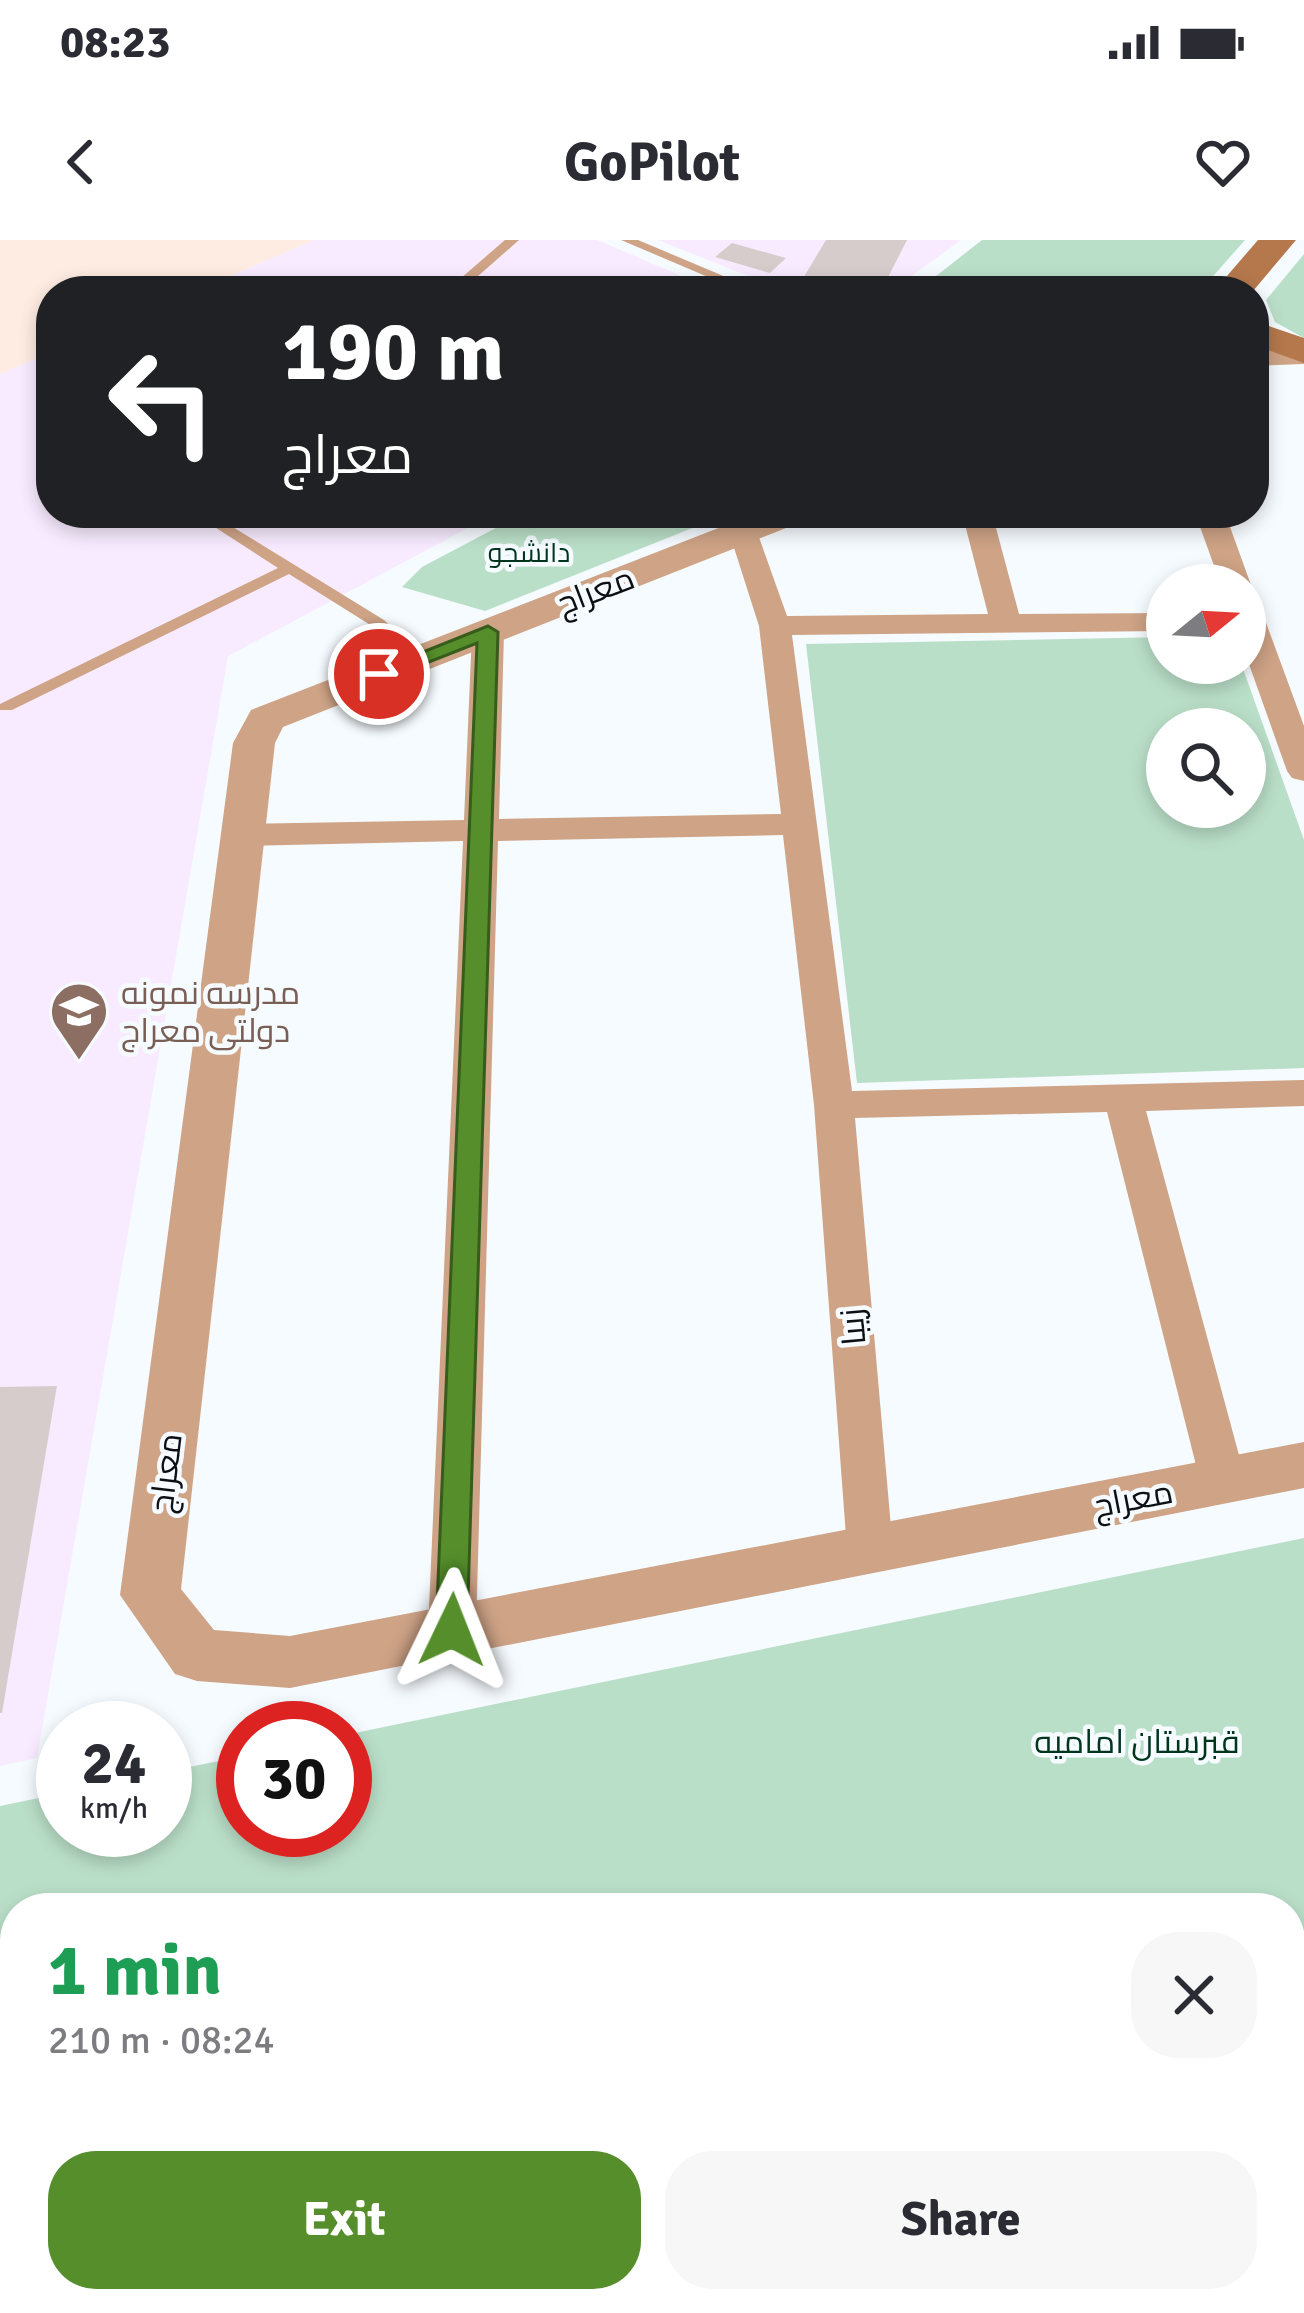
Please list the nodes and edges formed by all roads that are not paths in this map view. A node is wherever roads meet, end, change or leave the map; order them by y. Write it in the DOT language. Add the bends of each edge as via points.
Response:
graph roads {
  1 [pos="513,240"];
  2 [pos="627,240"];
  3 [pos="1278,240"];
  4 [pos="471,276"];
  5 [pos="715,276"];
  6 [pos="1246,276"];
  7 [pos="1269,338"];
  8 [pos="1304,352"];
  9 [pos="1269,355"];
  10 [pos="225,528"];
  11 [pos="753,528"];
  12 [pos="768,528"];
  13 [pos="981,528"];
  14 [pos="1215,528"];
  15 [pos="1228,564"];
  16 [pos="290,568"];
  17 [pos="1146,622"];
  18 [pos="1006,625"];
  19 [pos="776,626"];
  20 [pos="488,632"];
  21 [pos="418,659"];
  22 [pos="1266,670"];
  23 [pos="6,707"];
  24 [pos="1304,771"];
  25 [pos="798,824"];
  26 [pos="477,832"];
  27 [pos="245,835"];
  28 [pos="1304,1094"];
  29 [pos="1123,1098"];
  30 [pos="834,1106"];
  31 [pos="1304,1465"];
  32 [pos="1223,1481"];
  33 [pos="869,1550"];
  34 [pos="452,1630"];
  1 -- 4 [label="lane"];
  2 -- 5 [label="lane"];
  3 -- 6 [label="main road"];
  7 -- 8 [label="main road"];
  8 -- 9 [label="street"];
  10 -- 16 [label="lane"];
  11 -- 20 [label="street, معراج"];
  12 -- 19 [label="street, زیبا"];
  13 -- 18 [label="street"];
  14 -- 15 [label="street"];
  16 -- 21 [label="lane" via="378,623"];
  16 -- 23 [label="lane"];
  17 -- 18 [label="street"];
  18 -- 19 [label="street"];
  19 -- 25 [label="street, زیبا"];
  20 -- 21 [label="street, معراج"];
  20 -- 26 [label="street"];
  21 -- 27 [label="street, معراج" via="266,719 254,742"];
  22 -- 24 [label="street"];
  25 -- 26 [label="street"];
  25 -- 30 [label="street, زیبا"];
  26 -- 27 [label="street"];
  26 -- 34 [label="street"];
  27 -- 34 [label="street, معراج" via="150,1595 197,1655 290,1662"];
  28 -- 29 [label="street"];
  29 -- 30 [label="street"];
  29 -- 32 [label="street"];
  30 -- 33 [label="street, زیبا"];
  31 -- 32 [label="street, معراج"];
  32 -- 33 [label="street, معراج"];
  33 -- 34 [label="street, معراج"];
}
